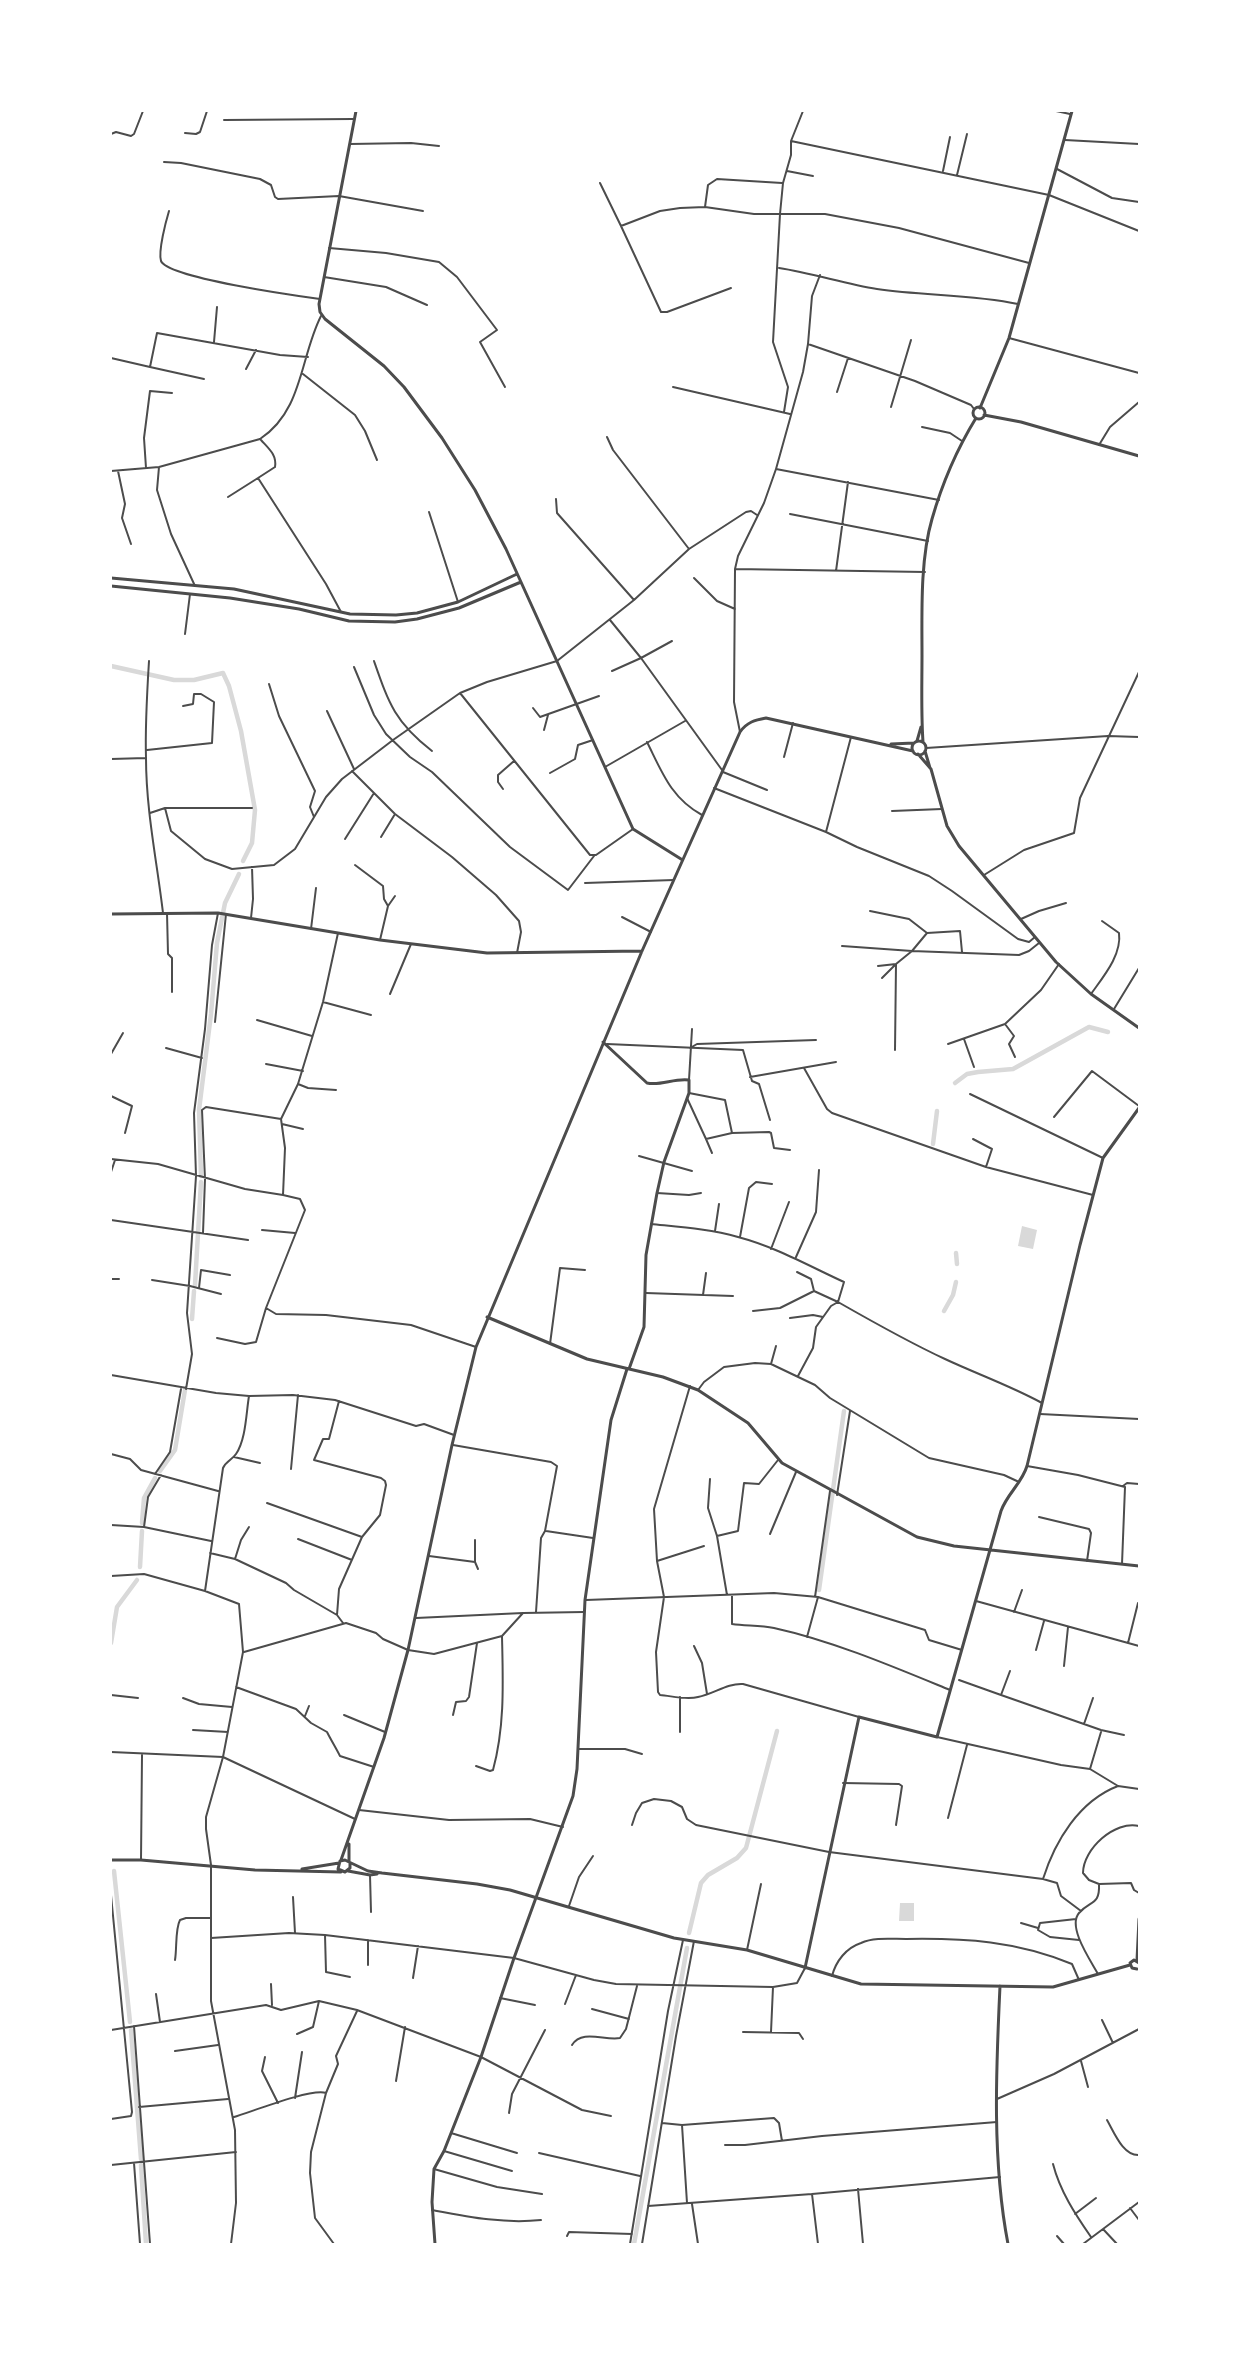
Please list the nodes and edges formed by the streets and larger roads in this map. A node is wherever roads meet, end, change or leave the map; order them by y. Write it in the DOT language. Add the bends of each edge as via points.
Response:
graph roads {
  1 [pos="143,111"];
  2 [pos="207,111"];
  3 [pos="356,111"];
  4 [pos="803,111"];
  5 [pos="1056,111"];
  6 [pos="1072,113"];
  7 [pos="355,119"];
  8 [pos="224,120"];
  9 [pos="185,133"];
  10 [pos="111,134"];
  11 [pos="967,135"];
  12 [pos="950,137"];
  13 [pos="1065,140"];
  14 [pos="790,141"];
  15 [pos="350,144"];
  16 [pos="1139,144"];
  17 [pos="439,146"];
  18 [pos="164,162"];
  19 [pos="1057,169"];
  20 [pos="787,171"];
  21 [pos="943,171"];
  22 [pos="957,175"];
  23 [pos="813,176"];
  24 [pos="600,183"];
  25 [pos="783,183"];
  26 [pos="1049,195"];
  27 [pos="339,196"];
  28 [pos="1139,202"];
  29 [pos="705,207"];
  30 [pos="169,211"];
  31 [pos="423,211"];
  32 [pos="780,214"];
  33 [pos="621,226"];
  34 [pos="1139,231"];
  35 [pos="329,248"];
  36 [pos="1029,263"];
  37 [pos="778,268"];
  38 [pos="820,275"];
  39 [pos="324,277"];
  40 [pos="731,288"];
  41 [pos="320,300"];
  42 [pos="1018,304"];
  43 [pos="427,305"];
  44 [pos="217,307"];
  45 [pos="321,316"];
  46 [pos="1009,338"];
  47 [pos="911,340"];
  48 [pos="214,342"];
  49 [pos="808,344"];
  50 [pos="256,350"];
  51 [pos="308,357"];
  52 [pos="111,358"];
  53 [pos="848,358"];
  54 [pos="150,368"];
  55 [pos="246,369"];
  56 [pos="1139,373"];
  57 [pos="303,374"];
  58 [pos="900,376"];
  59 [pos="204,379"];
  60 [pos="506,387"];
  61 [pos="673,387"];
  62 [pos="837,392"];
  63 [pos="172,393"];
  64 [pos="1139,402"];
  65 [pos="891,407"];
  66 [pos="980,408"];
  67 [pos="975,409"];
  68 [pos="784,412"];
  69 [pos="792,415"];
  70 [pos="984,415"];
  71 [pos="976,418"];
  72 [pos="922,426"];
  73 [pos="607,437"];
  74 [pos="260,439"];
  75 [pos="962,441"];
  76 [pos="1099,445"];
  77 [pos="1139,456"];
  78 [pos="376,460"];
  79 [pos="159,467"];
  80 [pos="146,468"];
  81 [pos="776,469"];
  82 [pos="111,471"];
  83 [pos="118,471"];
  84 [pos="258,478"];
  85 [pos="848,482"];
  86 [pos="228,497"];
  87 [pos="556,499"];
  88 [pos="939,500"];
  89 [pos="429,512"];
  90 [pos="790,514"];
  91 [pos="758,515"];
  92 [pos="842,526"];
  93 [pos="928,541"];
  94 [pos="131,544"];
  95 [pos="689,549"];
  96 [pos="735,569"];
  97 [pos="836,571"];
  98 [pos="925,572"];
  99 [pos="517,574"];
  100 [pos="111,578"];
  101 [pos="694,578"];
  102 [pos="521,582"];
  103 [pos="111,586"];
  104 [pos="195,586"];
  105 [pos="190,594"];
  106 [pos="634,600"];
  107 [pos="458,602"];
  108 [pos="735,609"];
  109 [pos="341,612"];
  110 [pos="610,620"];
  111 [pos="185,634"];
  112 [pos="672,641"];
  113 [pos="641,658"];
  114 [pos="150,661"];
  115 [pos="557,661"];
  116 [pos="374,662"];
  117 [pos="354,667"];
  118 [pos="612,671"];
  119 [pos="1139,672"];
  120 [pos="269,684"];
  121 [pos="460,693"];
  122 [pos="599,696"];
  123 [pos="578,704"];
  124 [pos="183,706"];
  125 [pos="534,708"];
  126 [pos="327,711"];
  127 [pos="548,715"];
  128 [pos="685,721"];
  129 [pos="793,723"];
  130 [pos="922,725"];
  131 [pos="408,729"];
  132 [pos="544,730"];
  133 [pos="740,732"];
  134 [pos="1108,736"];
  135 [pos="851,737"];
  136 [pos="1139,737"];
  137 [pos="393,740"];
  138 [pos="593,740"];
  139 [pos="647,742"];
  140 [pos="915,742"];
  141 [pos="923,742"];
  142 [pos="886,744"];
  143 [pos="925,749"];
  144 [pos="147,750"];
  145 [pos="432,751"];
  146 [pos="913,751"];
  147 [pos="918,754"];
  148 [pos="784,757"];
  149 [pos="146,758"];
  150 [pos="111,759"];
  151 [pos="514,761"];
  152 [pos="605,767"];
  153 [pos="353,770"];
  154 [pos="722,770"];
  155 [pos="931,770"];
  156 [pos="550,773"];
  157 [pos="714,788"];
  158 [pos="503,789"];
  159 [pos="767,790"];
  160 [pos="374,793"];
  161 [pos="165,808"];
  162 [pos="252,808"];
  163 [pos="942,809"];
  164 [pos="892,811"];
  165 [pos="150,813"];
  166 [pos="395,814"];
  167 [pos="702,815"];
  168 [pos="314,817"];
  169 [pos="633,828"];
  170 [pos="826,832"];
  171 [pos="381,837"];
  172 [pos="345,839"];
  173 [pos="594,856"];
  174 [pos="682,860"];
  175 [pos="355,865"];
  176 [pos="252,867"];
  177 [pos="984,875"];
  178 [pos="674,880"];
  179 [pos="585,883"];
  180 [pos="316,888"];
  181 [pos="395,896"];
  182 [pos="1066,903"];
  183 [pos="387,906"];
  184 [pos="870,911"];
  185 [pos="165,913"];
  186 [pos="218,913"];
  187 [pos="111,914"];
  188 [pos="225,914"];
  189 [pos="622,917"];
  190 [pos="251,918"];
  191 [pos="1021,919"];
  192 [pos="1102,921"];
  193 [pos="311,930"];
  194 [pos="651,932"];
  195 [pos="338,933"];
  196 [pos="927,933"];
  197 [pos="1035,937"];
  198 [pos="380,940"];
  199 [pos="1039,943"];
  200 [pos="411,944"];
  201 [pos="842,946"];
  202 [pos="642,951"];
  203 [pos="912,951"];
  204 [pos="962,952"];
  205 [pos="517,953"];
  206 [pos="896,964"];
  207 [pos="1059,964"];
  208 [pos="878,966"];
  209 [pos="1139,968"];
  210 [pos="882,978"];
  211 [pos="172,992"];
  212 [pos="390,994"];
  213 [pos="1091,994"];
  214 [pos="322,1002"];
  215 [pos="1114,1010"];
  216 [pos="371,1015"];
  217 [pos="257,1020"];
  218 [pos="215,1022"];
  219 [pos="1005,1024"];
  220 [pos="1139,1028"];
  221 [pos="692,1029"];
  222 [pos="123,1033"];
  223 [pos="312,1036"];
  224 [pos="964,1039"];
  225 [pos="816,1040"];
  226 [pos="605,1043"];
  227 [pos="948,1044"];
  228 [pos="166,1048"];
  229 [pos="690,1048"];
  230 [pos="895,1050"];
  231 [pos="111,1054"];
  232 [pos="1015,1057"];
  233 [pos="202,1058"];
  234 [pos="836,1062"];
  235 [pos="266,1064"];
  236 [pos="974,1067"];
  237 [pos="804,1068"];
  238 [pos="303,1071"];
  239 [pos="750,1077"];
  240 [pos="689,1080"];
  241 [pos="298,1084"];
  242 [pos="336,1090"];
  243 [pos="689,1093"];
  244 [pos="970,1094"];
  245 [pos="111,1096"];
  246 [pos="687,1098"];
  247 [pos="1139,1107"];
  248 [pos="1054,1117"];
  249 [pos="281,1119"];
  250 [pos="770,1120"];
  251 [pos="282,1124"];
  252 [pos="303,1129"];
  253 [pos="124,1133"];
  254 [pos="732,1133"];
  255 [pos="706,1139"];
  256 [pos="973,1139"];
  257 [pos="790,1150"];
  258 [pos="712,1153"];
  259 [pos="639,1156"];
  260 [pos="1103,1158"];
  261 [pos="111,1159"];
  262 [pos="115,1159"];
  263 [pos="664,1161"];
  264 [pos="986,1167"];
  265 [pos="819,1170"];
  266 [pos="692,1171"];
  267 [pos="111,1172"];
  268 [pos="196,1176"];
  269 [pos="205,1179"];
  270 [pos="772,1184"];
  271 [pos="657,1193"];
  272 [pos="701,1193"];
  273 [pos="284,1195"];
  274 [pos="1093,1195"];
  275 [pos="789,1202"];
  276 [pos="719,1204"];
  277 [pos="111,1220"];
  278 [pos="651,1224"];
  279 [pos="262,1230"];
  280 [pos="715,1231"];
  281 [pos="194,1233"];
  282 [pos="203,1233"];
  283 [pos="295,1233"];
  284 [pos="741,1237"];
  285 [pos="248,1240"];
  286 [pos="771,1249"];
  287 [pos="796,1257"];
  288 [pos="585,1270"];
  289 [pos="797,1272"];
  290 [pos="706,1273"];
  291 [pos="230,1275"];
  292 [pos="111,1279"];
  293 [pos="119,1279"];
  294 [pos="152,1280"];
  295 [pos="190,1286"];
  296 [pos="199,1288"];
  297 [pos="814,1291"];
  298 [pos="646,1293"];
  299 [pos="221,1294"];
  300 [pos="703,1295"];
  301 [pos="733,1296"];
  302 [pos="838,1302"];
  303 [pos="266,1308"];
  304 [pos="753,1311"];
  305 [pos="487,1317"];
  306 [pos="790,1317"];
  307 [pos="822,1317"];
  308 [pos="217,1338"];
  309 [pos="550,1344"];
  310 [pos="776,1346"];
  311 [pos="476,1347"];
  312 [pos="771,1364"];
  313 [pos="628,1369"];
  314 [pos="111,1375"];
  315 [pos="798,1376"];
  316 [pos="690,1386"];
  317 [pos="181,1388"];
  318 [pos="186,1389"];
  319 [pos="699,1390"];
  320 [pos="298,1395"];
  321 [pos="249,1396"];
  322 [pos="339,1401"];
  323 [pos="1042,1403"];
  324 [pos="850,1410"];
  325 [pos="1040,1414"];
  326 [pos="1139,1419"];
  327 [pos="454,1435"];
  328 [pos="452,1445"];
  329 [pos="111,1454"];
  330 [pos="234,1457"];
  331 [pos="778,1460"];
  332 [pos="260,1463"];
  333 [pos="1027,1466"];
  334 [pos="291,1469"];
  335 [pos="796,1472"];
  336 [pos="155,1474"];
  337 [pos="161,1475"];
  338 [pos="710,1479"];
  339 [pos="1020,1482"];
  340 [pos="1139,1484"];
  341 [pos="1123,1486"];
  342 [pos="219,1491"];
  343 [pos="830,1491"];
  344 [pos="837,1495"];
  345 [pos="267,1503"];
  346 [pos="1039,1517"];
  347 [pos="111,1525"];
  348 [pos="144,1527"];
  349 [pos="249,1527"];
  350 [pos="545,1531"];
  351 [pos="770,1534"];
  352 [pos="717,1536"];
  353 [pos="362,1537"];
  354 [pos="593,1538"];
  355 [pos="298,1539"];
  356 [pos="475,1540"];
  357 [pos="211,1541"];
  358 [pos="704,1546"];
  359 [pos="990,1550"];
  360 [pos="210,1553"];
  361 [pos="429,1556"];
  362 [pos="235,1559"];
  363 [pos="352,1560"];
  364 [pos="657,1561"];
  365 [pos="1086,1561"];
  366 [pos="475,1562"];
  367 [pos="1122,1564"];
  368 [pos="1139,1566"];
  369 [pos="478,1569"];
  370 [pos="111,1576"];
  371 [pos="1022,1590"];
  372 [pos="205,1591"];
  373 [pos="732,1595"];
  374 [pos="727,1596"];
  375 [pos="664,1597"];
  376 [pos="816,1597"];
  377 [pos="585,1600"];
  378 [pos="976,1601"];
  379 [pos="1138,1603"];
  380 [pos="536,1612"];
  381 [pos="584,1612"];
  382 [pos="1014,1612"];
  383 [pos="523,1613"];
  384 [pos="337,1615"];
  385 [pos="415,1618"];
  386 [pos="1044,1621"];
  387 [pos="343,1623"];
  388 [pos="1068,1627"];
  389 [pos="502,1636"];
  390 [pos="807,1637"];
  391 [pos="477,1643"];
  392 [pos="1128,1643"];
  393 [pos="694,1646"];
  394 [pos="1139,1646"];
  395 [pos="408,1650"];
  396 [pos="962,1650"];
  397 [pos="1036,1650"];
  398 [pos="243,1652"];
  399 [pos="1064,1666"];
  400 [pos="1010,1671"];
  401 [pos="959,1680"];
  402 [pos="236,1687"];
  403 [pos="950,1690"];
  404 [pos="707,1694"];
  405 [pos="111,1695"];
  406 [pos="1001,1695"];
  407 [pos="680,1697"];
  408 [pos="138,1698"];
  409 [pos="183,1698"];
  410 [pos="1093,1698"];
  411 [pos="309,1706"];
  412 [pos="232,1707"];
  413 [pos="344,1715"];
  414 [pos="453,1715"];
  415 [pos="305,1716"];
  416 [pos="859,1717"];
  417 [pos="1084,1724"];
  418 [pos="193,1730"];
  419 [pos="1101,1730"];
  420 [pos="228,1732"];
  421 [pos="385,1732"];
  422 [pos="680,1732"];
  423 [pos="1124,1735"];
  424 [pos="937,1737"];
  425 [pos="967,1745"];
  426 [pos="578,1749"];
  427 [pos="111,1752"];
  428 [pos="642,1754"];
  429 [pos="142,1755"];
  430 [pos="223,1757"];
  431 [pos="476,1766"];
  432 [pos="374,1767"];
  433 [pos="1090,1769"];
  434 [pos="843,1783"];
  435 [pos="1118,1786"];
  436 [pos="1139,1789"];
  437 [pos="359,1810"];
  438 [pos="948,1818"];
  439 [pos="356,1819"];
  440 [pos="896,1825"];
  441 [pos="632,1826"];
  442 [pos="1139,1826"];
  443 [pos="564,1827"];
  444 [pos="349,1842"];
  445 [pos="828,1852"];
  446 [pos="593,1856"];
  447 [pos="111,1860"];
  448 [pos="141,1860"];
  449 [pos="340,1862"];
  450 [pos="349,1863"];
  451 [pos="211,1865"];
  452 [pos="291,1870"];
  453 [pos="347,1871"];
  454 [pos="341,1872"];
  455 [pos="382,1874"];
  456 [pos="370,1875"];
  457 [pos="1043,1880"];
  458 [pos="761,1884"];
  459 [pos="1099,1884"];
  460 [pos="1139,1893"];
  461 [pos="111,1895"];
  462 [pos="293,1897"];
  463 [pos="537,1897"];
  464 [pos="569,1906"];
  465 [pos="1081,1911"];
  466 [pos="371,1912"];
  467 [pos="211,1918"];
  468 [pos="1076,1918"];
  469 [pos="1139,1919"];
  470 [pos="1021,1923"];
  471 [pos="1038,1928"];
  472 [pos="295,1933"];
  473 [pos="326,1935"];
  474 [pos="211,1938"];
  475 [pos="368,1940"];
  476 [pos="683,1940"];
  477 [pos="1080,1940"];
  478 [pos="696,1941"];
  479 [pos="417,1946"];
  480 [pos="747,1950"];
  481 [pos="514,1958"];
  482 [pos="175,1960"];
  483 [pos="1138,1964"];
  484 [pos="368,1965"];
  485 [pos="1130,1965"];
  486 [pos="805,1968"];
  487 [pos="1139,1973"];
  488 [pos="1098,1974"];
  489 [pos="576,1975"];
  490 [pos="350,1977"];
  491 [pos="832,1977"];
  492 [pos="413,1978"];
  493 [pos="1079,1980"];
  494 [pos="271,1984"];
  495 [pos="673,1985"];
  496 [pos="637,1986"];
  497 [pos="686,1986"];
  498 [pos="1000,1986"];
  499 [pos="772,1987"];
  500 [pos="156,1994"];
  501 [pos="500,1998"];
  502 [pos="319,2001"];
  503 [pos="565,2004"];
  504 [pos="272,2005"];
  505 [pos="535,2005"];
  506 [pos="592,2009"];
  507 [pos="357,2010"];
  508 [pos="212,2013"];
  509 [pos="629,2019"];
  510 [pos="1102,2020"];
  511 [pos="160,2022"];
  512 [pos="134,2026"];
  513 [pos="405,2027"];
  514 [pos="125,2028"];
  515 [pos="111,2030"];
  516 [pos="545,2030"];
  517 [pos="1139,2030"];
  518 [pos="743,2032"];
  519 [pos="771,2032"];
  520 [pos="297,2034"];
  521 [pos="803,2039"];
  522 [pos="1113,2043"];
  523 [pos="218,2045"];
  524 [pos="572,2045"];
  525 [pos="175,2051"];
  526 [pos="302,2052"];
  527 [pos="265,2057"];
  528 [pos="481,2057"];
  529 [pos="1081,2061"];
  530 [pos="520,2077"];
  531 [pos="396,2081"];
  532 [pos="1088,2086"];
  533 [pos="326,2093"];
  534 [pos="295,2098"];
  535 [pos="230,2099"];
  536 [pos="997,2099"];
  537 [pos="278,2103"];
  538 [pos="139,2107"];
  539 [pos="509,2113"];
  540 [pos="610,2116"];
  541 [pos="234,2117"];
  542 [pos="111,2119"];
  543 [pos="1107,2120"];
  544 [pos="997,2122"];
  545 [pos="662,2123"];
  546 [pos="682,2126"];
  547 [pos="451,2133"];
  548 [pos="782,2141"];
  549 [pos="724,2145"];
  550 [pos="444,2151"];
  551 [pos="236,2152"];
  552 [pos="517,2153"];
  553 [pos="539,2153"];
  554 [pos="1139,2155"];
  555 [pos="144,2162"];
  556 [pos="134,2163"];
  557 [pos="1053,2164"];
  558 [pos="111,2165"];
  559 [pos="434,2169"];
  560 [pos="512,2171"];
  561 [pos="640,2176"];
  562 [pos="1000,2176"];
  563 [pos="858,2189"];
  564 [pos="542,2194"];
  565 [pos="812,2194"];
  566 [pos="1096,2198"];
  567 [pos="1139,2202"];
  568 [pos="687,2204"];
  569 [pos="692,2204"];
  570 [pos="648,2206"];
  571 [pos="1130,2208"];
  572 [pos="432,2210"];
  573 [pos="1075,2214"];
  574 [pos="541,2220"];
  575 [pos="1139,2220"];
  576 [pos="1103,2229"];
  577 [pos="632,2234"];
  578 [pos="567,2236"];
  579 [pos="1057,2236"];
  580 [pos="1091,2237"];
  581 [pos="140,2244"];
  582 [pos="150,2244"];
  583 [pos="231,2244"];
  584 [pos="334,2244"];
  585 [pos="435,2244"];
  586 [pos="630,2244"];
  587 [pos="642,2244"];
  588 [pos="698,2244"];
  589 [pos="818,2244"];
  590 [pos="863,2244"];
  591 [pos="1008,2244"];
  592 [pos="1064,2244"];
  593 [pos="1083,2244"];
  594 [pos="1117,2244"];
  1 -- 10 [label="street" via="135,134"];
  2 -- 9 [label="street" via="200,132"];
  3 -- 7 [label="street"];
  4 -- 14 [label="street"];
  5 -- 6 [label="street"];
  6 -- 13 [label="street"];
  7 -- 8 [label="street"];
  7 -- 15 [label="street"];
  11 -- 22 [label="street"];
  12 -- 21 [label="street"];
  13 -- 16 [label="street"];
  13 -- 19 [label="street"];
  14 -- 20 [label="street"];
  14 -- 21 [label="street"];
  15 -- 17 [label="street"];
  15 -- 27 [label="street"];
  18 -- 27 [label="street" via="260,179 271,185 278,199"];
  19 -- 26 [label="street"];
  19 -- 28 [label="street" via="1112,198"];
  20 -- 23 [label="street"];
  20 -- 25 [label="street"];
  21 -- 22 [label="street"];
  22 -- 26 [label="street"];
  24 -- 33 [label="street"];
  25 -- 29 [label="street" via="717,179 708,185"];
  25 -- 32 [label="street"];
  26 -- 34 [label="street"];
  26 -- 36 [label="street"];
  27 -- 31 [label="street"];
  27 -- 35 [label="street"];
  29 -- 32 [label="street"];
  29 -- 33 [label="street" via="660,211"];
  30 -- 41 [label="street" via="161,257 165,266 238,287"];
  32 -- 36 [label="street" via="825,214 889,226"];
  32 -- 37 [label="street"];
  33 -- 40 [label="street" via="661,312"];
  35 -- 39 [label="street"];
  35 -- 60 [label="street" via="426,259 450,270 497,330 480,342"];
  36 -- 42 [label="street"];
  37 -- 38 [label="street"];
  37 -- 68 [label="street" via="774,342 788,387"];
  38 -- 42 [label="street" via="876,289"];
  38 -- 49 [label="street" via="812,296"];
  39 -- 41 [label="street"];
  39 -- 43 [label="street" via="386,286"];
  41 -- 45 [label="street"];
  42 -- 46 [label="street"];
  44 -- 48 [label="street"];
  45 -- 51 [label="street"];
  45 -- 99 [label="street" via="384,366 420,408 475,490"];
  46 -- 56 [label="street"];
  46 -- 66 [label="street"];
  47 -- 58 [label="street"];
  48 -- 50 [label="street"];
  48 -- 54 [label="street" via="157,333"];
  49 -- 53 [label="street"];
  49 -- 69 [label="street"];
  50 -- 51 [label="street"];
  50 -- 55 [label="street"];
  51 -- 57 [label="street"];
  52 -- 54 [label="street"];
  53 -- 58 [label="street"];
  53 -- 62 [label="street"];
  54 -- 59 [label="street"];
  57 -- 74 [label="street" via="287,411"];
  57 -- 78 [label="street" via="355,415"];
  58 -- 65 [label="street"];
  58 -- 67 [label="street"];
  61 -- 68 [label="street"];
  63 -- 80 [label="street" via="150,391 144,438"];
  64 -- 76 [label="street" via="1110,428"];
  66 -- 67 [label="street"];
  66 -- 70 [label="street"];
  67 -- 71 [label="street"];
  68 -- 69 [label="street"];
  69 -- 81 [label="street"];
  70 -- 71 [label="street"];
  70 -- 76 [label="street"];
  71 -- 75 [label="street"];
  72 -- 75 [label="street" via="950,433"];
  73 -- 95 [label="street"];
  74 -- 79 [label="street"];
  74 -- 84 [label="street" via="276,461 275,467"];
  75 -- 88 [label="street"];
  76 -- 77 [label="street"];
  79 -- 80 [label="street"];
  79 -- 104 [label="street" via="157,490 171,534"];
  80 -- 83 [label="street"];
  81 -- 85 [label="street"];
  81 -- 91 [label="street"];
  82 -- 83 [label="street"];
  83 -- 94 [label="street" via="125,504 122,518"];
  84 -- 86 [label="street"];
  84 -- 109 [label="street"];
  85 -- 88 [label="street"];
  85 -- 92 [label="street"];
  87 -- 106 [label="street" via="557,513"];
  88 -- 93 [label="street"];
  89 -- 107 [label="street"];
  90 -- 92 [label="street"];
  91 -- 95 [label="street" via="746,512"];
  91 -- 96 [label="street"];
  92 -- 93 [label="street"];
  92 -- 97 [label="street"];
  93 -- 98 [label="street"];
  95 -- 106 [label="street"];
  96 -- 97 [label="street"];
  96 -- 108 [label="street"];
  97 -- 98 [label="street"];
  98 -- 130 [label="street"];
  99 -- 102 [label="street"];
  99 -- 107 [label="street"];
  100 -- 104 [label="street"];
  101 -- 108 [label="street" via="717,601"];
  102 -- 105 [label="street" via="459,608 395,622 349,621 299,609"];
  102 -- 115 [label="street"];
  103 -- 105 [label="street"];
  104 -- 109 [label="street" via="234,589"];
  105 -- 111 [label="street"];
  106 -- 110 [label="street"];
  107 -- 109 [label="street" via="396,615"];
  108 -- 133 [label="street" via="734,702"];
  110 -- 113 [label="street"];
  110 -- 115 [label="street"];
  112 -- 113 [label="street"];
  113 -- 118 [label="street"];
  113 -- 128 [label="street"];
  114 -- 144 [label="street"];
  115 -- 121 [label="street"];
  115 -- 123 [label="street"];
  116 -- 131 [label="street" via="390,707"];
  117 -- 137 [label="street" via="374,715"];
  119 -- 134 [label="street"];
  120 -- 168 [label="street" via="279,717 314,790 309,807"];
  121 -- 131 [label="street"];
  121 -- 151 [label="street"];
  122 -- 123 [label="street"];
  123 -- 127 [label="street"];
  123 -- 138 [label="street"];
  124 -- 144 [label="street" via="193,704 194,694 214,702 212,743"];
  125 -- 127 [label="street" via="538,717"];
  126 -- 153 [label="street"];
  127 -- 132 [label="street"];
  128 -- 139 [label="street"];
  128 -- 154 [label="street"];
  129 -- 133 [label="street" via="766,718 746,724"];
  129 -- 135 [label="street"];
  129 -- 148 [label="street"];
  130 -- 140 [label="street"];
  130 -- 141 [label="street"];
  131 -- 137 [label="street"];
  131 -- 145 [label="street"];
  133 -- 154 [label="street"];
  134 -- 136 [label="street"];
  134 -- 143 [label="street"];
  134 -- 177 [label="street" via="1080,798 1074,833 1023,850"];
  135 -- 142 [label="street"];
  135 -- 170 [label="street"];
  137 -- 153 [label="street"];
  137 -- 173 [label="street" via="510,847 568,890"];
  138 -- 152 [label="street"];
  138 -- 156 [label="street" via="578,745 575,759"];
  139 -- 152 [label="street"];
  139 -- 167 [label="street" via="669,785 682,802"];
  140 -- 141 [label="street"];
  140 -- 142 [label="street"];
  140 -- 146 [label="street"];
  141 -- 143 [label="street"];
  142 -- 146 [label="street"];
  143 -- 147 [label="street"];
  143 -- 155 [label="street"];
  144 -- 149 [label="street"];
  146 -- 147 [label="street"];
  147 -- 155 [label="street"];
  149 -- 150 [label="street"];
  149 -- 165 [label="street"];
  151 -- 158 [label="street" via="498,775"];
  151 -- 173 [label="street"];
  152 -- 169 [label="street"];
  153 -- 160 [label="street"];
  153 -- 168 [label="street" via="326,797"];
  154 -- 157 [label="street"];
  154 -- 159 [label="street"];
  155 -- 163 [label="street"];
  157 -- 167 [label="street"];
  157 -- 170 [label="street"];
  160 -- 166 [label="street"];
  160 -- 172 [label="street"];
  161 -- 162 [label="street"];
  161 -- 165 [label="street"];
  161 -- 176 [label="street" via="171,831 205,860 232,869"];
  163 -- 164 [label="street"];
  163 -- 177 [label="street" via="952,836"];
  165 -- 185 [label="street"];
  166 -- 171 [label="street"];
  166 -- 205 [label="street" via="452,857 519,921"];
  167 -- 174 [label="street"];
  168 -- 176 [label="street" via="295,849 274,865"];
  169 -- 173 [label="street"];
  169 -- 174 [label="street"];
  170 -- 197 [label="street" via="929,876 1018,939 1029,942"];
  174 -- 178 [label="street"];
  175 -- 183 [label="street" via="383,886"];
  176 -- 190 [label="street"];
  177 -- 191 [label="street"];
  178 -- 179 [label="street"];
  178 -- 194 [label="street"];
  180 -- 193 [label="street"];
  181 -- 183 [label="street"];
  182 -- 191 [label="street"];
  183 -- 198 [label="street"];
  184 -- 196 [label="street" via="909,919"];
  185 -- 186 [label="street"];
  185 -- 187 [label="street"];
  185 -- 211 [label="street" via="168,954 172,958"];
  186 -- 188 [label="street"];
  186 -- 233 [label="street"];
  188 -- 190 [label="street"];
  188 -- 218 [label="street"];
  189 -- 194 [label="street"];
  190 -- 193 [label="street"];
  191 -- 197 [label="street"];
  192 -- 213 [label="street" via="1119,933 1120,941 1115,957"];
  193 -- 195 [label="street"];
  194 -- 202 [label="street"];
  195 -- 198 [label="street"];
  195 -- 214 [label="street"];
  196 -- 203 [label="street"];
  196 -- 204 [label="street" via="960,931"];
  197 -- 199 [label="street"];
  198 -- 200 [label="street"];
  199 -- 204 [label="street" via="1019,955"];
  199 -- 207 [label="street"];
  200 -- 205 [label="street"];
  200 -- 212 [label="street"];
  201 -- 203 [label="street"];
  202 -- 205 [label="street"];
  202 -- 226 [label="street"];
  203 -- 204 [label="street"];
  203 -- 206 [label="street"];
  206 -- 208 [label="street"];
  206 -- 210 [label="street"];
  206 -- 230 [label="street"];
  207 -- 213 [label="street"];
  207 -- 219 [label="street" via="1041,990"];
  209 -- 215 [label="street"];
  213 -- 215 [label="street"];
  214 -- 216 [label="street"];
  214 -- 223 [label="street"];
  215 -- 220 [label="street"];
  217 -- 223 [label="street"];
  219 -- 224 [label="street"];
  219 -- 232 [label="street" via="1014,1036 1009,1044"];
  221 -- 229 [label="street"];
  222 -- 231 [label="street"];
  223 -- 238 [label="street"];
  224 -- 227 [label="street"];
  224 -- 236 [label="street"];
  225 -- 229 [label="street" via="697,1044"];
  226 -- 229 [label="street"];
  226 -- 240 [label="street" via="647,1083"];
  226 -- 305 [label="street"];
  228 -- 233 [label="street"];
  229 -- 239 [label="street" via="743,1050"];
  229 -- 240 [label="street"];
  233 -- 268 [label="street" via="194,1113"];
  234 -- 237 [label="street"];
  235 -- 238 [label="street"];
  237 -- 239 [label="street"];
  237 -- 264 [label="street" via="832,1113"];
  238 -- 241 [label="street"];
  239 -- 250 [label="street" via="759,1084"];
  240 -- 243 [label="street"];
  241 -- 242 [label="street" via="310,1089"];
  241 -- 249 [label="street"];
  243 -- 246 [label="street"];
  243 -- 254 [label="street" via="725,1100"];
  244 -- 260 [label="street"];
  245 -- 253 [label="street" via="132,1106"];
  246 -- 255 [label="street"];
  246 -- 263 [label="street"];
  247 -- 248 [label="street" via="1092,1071"];
  247 -- 260 [label="street"];
  249 -- 251 [label="street"];
  249 -- 269 [label="street" via="204,1108"];
  251 -- 252 [label="street"];
  251 -- 273 [label="street"];
  254 -- 255 [label="street"];
  254 -- 257 [label="street" via="770,1132 774,1148"];
  255 -- 258 [label="street"];
  256 -- 264 [label="street" via="992,1149"];
  259 -- 263 [label="street"];
  260 -- 274 [label="street"];
  261 -- 262 [label="street"];
  262 -- 267 [label="street"];
  262 -- 268 [label="street" via="158,1164"];
  263 -- 266 [label="street"];
  263 -- 271 [label="street"];
  264 -- 274 [label="street"];
  265 -- 287 [label="street" via="816,1212"];
  268 -- 269 [label="street"];
  268 -- 281 [label="street"];
  269 -- 273 [label="street"];
  269 -- 282 [label="street"];
  270 -- 284 [label="street" via="756,1182 749,1188"];
  271 -- 272 [label="street"];
  271 -- 278 [label="street"];
  273 -- 283 [label="street" via="300,1199 305,1208"];
  274 -- 323 [label="street"];
  275 -- 286 [label="street"];
  276 -- 280 [label="street"];
  277 -- 281 [label="street"];
  278 -- 280 [label="street"];
  278 -- 298 [label="street"];
  279 -- 283 [label="street"];
  280 -- 284 [label="street"];
  281 -- 282 [label="street"];
  281 -- 295 [label="street"];
  282 -- 285 [label="street"];
  283 -- 303 [label="street"];
  284 -- 286 [label="street"];
  286 -- 287 [label="street"];
  287 -- 302 [label="street" via="844,1282"];
  288 -- 309 [label="street" via="560,1268"];
  289 -- 297 [label="street" via="811,1279"];
  290 -- 300 [label="street"];
  291 -- 296 [label="street" via="201,1270"];
  292 -- 293 [label="street"];
  294 -- 295 [label="street"];
  295 -- 296 [label="street"];
  295 -- 318 [label="street" via="188,1322 192,1354"];
  296 -- 299 [label="street"];
  297 -- 302 [label="street"];
  297 -- 304 [label="street" via="780,1308"];
  298 -- 300 [label="street"];
  298 -- 313 [label="street" via="642,1338"];
  300 -- 301 [label="street"];
  302 -- 307 [label="street"];
  302 -- 323 [label="street" via="900,1337"];
  303 -- 308 [label="street" via="256,1342 245,1344"];
  303 -- 311 [label="street" via="276,1314 411,1325"];
  305 -- 309 [label="street"];
  305 -- 311 [label="street"];
  306 -- 307 [label="street"];
  307 -- 315 [label="street" via="813,1348"];
  309 -- 313 [label="street"];
  310 -- 312 [label="street"];
  311 -- 327 [label="street"];
  312 -- 315 [label="street"];
  312 -- 319 [label="street" via="724,1367"];
  313 -- 316 [label="street"];
  313 -- 354 [label="street" via="611,1420"];
  314 -- 317 [label="street"];
  315 -- 324 [label="street"];
  316 -- 319 [label="street"];
  316 -- 364 [label="street" via="656,1498"];
  317 -- 318 [label="street"];
  317 -- 336 [label="street" via="170,1452"];
  318 -- 321 [label="street"];
  319 -- 331 [label="street" via="748,1423"];
  320 -- 321 [label="street"];
  320 -- 322 [label="street"];
  320 -- 334 [label="street"];
  321 -- 330 [label="street" via="242,1439"];
  322 -- 327 [label="street"];
  322 -- 353 [label="street" via="329,1439 323,1439 314,1460 385,1481 380,1515"];
  323 -- 325 [label="street"];
  324 -- 339 [label="street" via="929,1458"];
  324 -- 344 [label="street"];
  325 -- 326 [label="street"];
  325 -- 333 [label="street"];
  327 -- 328 [label="street"];
  328 -- 350 [label="street" via="555,1464"];
  328 -- 361 [label="street"];
  329 -- 336 [label="street" via="130,1459 137,1468"];
  330 -- 332 [label="street"];
  330 -- 342 [label="street" via="225,1463"];
  331 -- 335 [label="street"];
  331 -- 352 [label="street" via="759,1485 744,1483 738,1532"];
  333 -- 339 [label="street"];
  333 -- 341 [label="street"];
  335 -- 343 [label="street"];
  335 -- 351 [label="street"];
  336 -- 337 [label="street"];
  337 -- 342 [label="street"];
  337 -- 348 [label="street" via="148,1497"];
  338 -- 352 [label="street" via="708,1508"];
  339 -- 359 [label="street" via="1005,1501"];
  340 -- 341 [label="street"];
  341 -- 367 [label="street" via="1126,1488"];
  342 -- 357 [label="street"];
  343 -- 344 [label="street"];
  343 -- 376 [label="street"];
  344 -- 359 [label="street" via="917,1537"];
  345 -- 353 [label="street"];
  346 -- 365 [label="street" via="1089,1529"];
  347 -- 348 [label="street"];
  348 -- 357 [label="street"];
  349 -- 362 [label="street"];
  350 -- 354 [label="street"];
  350 -- 380 [label="street" via="541,1538"];
  352 -- 374 [label="street"];
  353 -- 363 [label="street"];
  354 -- 377 [label="street"];
  355 -- 363 [label="street"];
  356 -- 366 [label="street"];
  357 -- 360 [label="street"];
  358 -- 364 [label="street"];
  359 -- 365 [label="street"];
  359 -- 378 [label="street"];
  360 -- 362 [label="street"];
  360 -- 372 [label="street"];
  361 -- 366 [label="street"];
  361 -- 385 [label="street"];
  362 -- 384 [label="street" via="286,1583"];
  363 -- 384 [label="street" via="339,1589"];
  364 -- 375 [label="street"];
  365 -- 367 [label="street"];
  366 -- 369 [label="street"];
  367 -- 368 [label="street"];
  370 -- 372 [label="street" via="144,1574"];
  371 -- 382 [label="street"];
  372 -- 398 [label="street" via="238,1603"];
  373 -- 374 [label="street"];
  373 -- 376 [label="street"];
  373 -- 390 [label="street" via="732,1623"];
  374 -- 375 [label="street"];
  375 -- 377 [label="street"];
  375 -- 407 [label="street" via="656,1652 658,1692"];
  376 -- 390 [label="street"];
  376 -- 396 [label="street" via="925,1630 929,1640"];
  377 -- 381 [label="street"];
  378 -- 382 [label="street"];
  378 -- 396 [label="street"];
  379 -- 392 [label="street"];
  380 -- 381 [label="street"];
  380 -- 383 [label="street"];
  381 -- 426 [label="street"];
  382 -- 386 [label="street"];
  383 -- 385 [label="street"];
  383 -- 389 [label="street"];
  384 -- 387 [label="street"];
  385 -- 395 [label="street"];
  386 -- 388 [label="street"];
  386 -- 397 [label="street"];
  387 -- 395 [label="street" via="376,1633"];
  387 -- 398 [label="street"];
  388 -- 392 [label="street"];
  388 -- 399 [label="street"];
  389 -- 391 [label="street"];
  389 -- 431 [label="street" via="500,1744 493,1770"];
  390 -- 403 [label="street"];
  391 -- 395 [label="street" via="434,1654"];
  391 -- 414 [label="street" via="469,1697 456,1702"];
  392 -- 394 [label="street"];
  393 -- 404 [label="street" via="702,1664"];
  395 -- 421 [label="street"];
  396 -- 403 [label="street"];
  398 -- 402 [label="street"];
  400 -- 406 [label="street"];
  401 -- 406 [label="street"];
  402 -- 412 [label="street"];
  402 -- 415 [label="street" via="296,1708"];
  403 -- 424 [label="street"];
  404 -- 407 [label="street"];
  404 -- 416 [label="street" via="743,1684"];
  405 -- 408 [label="street"];
  406 -- 417 [label="street"];
  407 -- 422 [label="street"];
  409 -- 412 [label="street" via="199,1704"];
  410 -- 417 [label="street"];
  411 -- 415 [label="street"];
  412 -- 420 [label="street"];
  413 -- 421 [label="street"];
  415 -- 432 [label="street" via="327,1732 340,1756"];
  416 -- 424 [label="street"];
  416 -- 434 [label="street"];
  417 -- 419 [label="street"];
  418 -- 420 [label="street"];
  419 -- 423 [label="street"];
  419 -- 433 [label="street"];
  420 -- 430 [label="street"];
  421 -- 432 [label="street"];
  424 -- 425 [label="street"];
  425 -- 433 [label="street"];
  425 -- 438 [label="street"];
  426 -- 428 [label="street" via="625,1749"];
  426 -- 443 [label="street" via="573,1796"];
  427 -- 429 [label="street"];
  429 -- 430 [label="street"];
  429 -- 448 [label="street"];
  430 -- 439 [label="street"];
  430 -- 451 [label="street" via="206,1816"];
  432 -- 437 [label="street"];
  433 -- 435 [label="street"];
  434 -- 440 [label="street" via="902,1786"];
  434 -- 445 [label="street"];
  435 -- 436 [label="street"];
  435 -- 457 [label="street" via="1092,1800 1080,1812 1054,1848"];
  437 -- 439 [label="street"];
  437 -- 443 [label="street" via="449,1820 530,1819"];
  439 -- 444 [label="street"];
  441 -- 445 [label="street" via="642,1803 663,1799 682,1807 687,1819 696,1825"];
  442 -- 459 [label="street" via="1113,1830 1086,1859 1085,1878"];
  443 -- 463 [label="street"];
  444 -- 449 [label="street"];
  444 -- 450 [label="street"];
  445 -- 457 [label="street"];
  445 -- 486 [label="street"];
  446 -- 464 [label="street" via="579,1877"];
  447 -- 448 [label="street"];
  448 -- 451 [label="street"];
  449 -- 450 [label="street"];
  449 -- 452 [label="street"];
  449 -- 454 [label="street"];
  450 -- 453 [label="street"];
  450 -- 455 [label="street"];
  451 -- 452 [label="street"];
  451 -- 467 [label="street"];
  452 -- 454 [label="street"];
  453 -- 454 [label="street"];
  453 -- 456 [label="street"];
  455 -- 456 [label="street"];
  455 -- 463 [label="street" via="477,1884"];
  456 -- 466 [label="street"];
  457 -- 465 [label="street" via="1057,1883 1061,1896"];
  458 -- 480 [label="street"];
  459 -- 460 [label="street" via="1131,1883"];
  459 -- 465 [label="street" via="1097,1899"];
  461 -- 514 [label="street"];
  462 -- 472 [label="street"];
  463 -- 464 [label="street"];
  463 -- 481 [label="street"];
  464 -- 476 [label="street"];
  465 -- 468 [label="street"];
  467 -- 474 [label="street"];
  467 -- 482 [label="street" via="180,1920"];
  468 -- 471 [label="street" via="1040,1923"];
  468 -- 477 [label="street"];
  469 -- 483 [label="street"];
  470 -- 471 [label="street"];
  471 -- 477 [label="street" via="1050,1937"];
  472 -- 473 [label="street"];
  472 -- 474 [label="street"];
  473 -- 475 [label="street"];
  473 -- 490 [label="street" via="326,1972"];
  474 -- 508 [label="street"];
  475 -- 479 [label="street"];
  475 -- 484 [label="street"];
  476 -- 478 [label="street"];
  476 -- 495 [label="street"];
  477 -- 488 [label="street"];
  478 -- 480 [label="street"];
  478 -- 497 [label="street"];
  479 -- 481 [label="street"];
  479 -- 492 [label="street"];
  480 -- 486 [label="street"];
  481 -- 489 [label="street"];
  481 -- 501 [label="street"];
  483 -- 485 [label="street" via="1131,1961"];
  483 -- 485 [label="street" via="1133,1969"];
  483 -- 487 [label="street"];
  485 -- 488 [label="street"];
  486 -- 491 [label="street"];
  486 -- 499 [label="street" via="797,1983"];
  488 -- 493 [label="street"];
  489 -- 496 [label="street"];
  489 -- 503 [label="street"];
  491 -- 493 [label="street" via="839,1959 858,1943 939,1938 1026,1948 1072,1964"];
  491 -- 498 [label="street" via="861,1984"];
  493 -- 498 [label="street" via="1053,1987"];
  494 -- 504 [label="street"];
  495 -- 496 [label="street"];
  495 -- 497 [label="street"];
  495 -- 561 [label="street"];
  496 -- 509 [label="street"];
  497 -- 499 [label="street"];
  497 -- 545 [label="street"];
  498 -- 536 [label="street"];
  499 -- 519 [label="street"];
  500 -- 511 [label="street"];
  501 -- 505 [label="street"];
  501 -- 528 [label="street"];
  502 -- 504 [label="street" via="281,2010"];
  502 -- 507 [label="street"];
  502 -- 520 [label="street" via="313,2027"];
  504 -- 508 [label="street"];
  506 -- 509 [label="street"];
  507 -- 513 [label="street"];
  507 -- 533 [label="street" via="336,2056 338,2064"];
  508 -- 511 [label="street"];
  508 -- 523 [label="street"];
  509 -- 524 [label="street" via="620,2038 582,2037"];
  510 -- 522 [label="street"];
  511 -- 512 [label="street"];
  512 -- 514 [label="street"];
  512 -- 538 [label="street"];
  513 -- 528 [label="street"];
  513 -- 531 [label="street"];
  514 -- 515 [label="street"];
  514 -- 542 [label="street" via="132,2112 126,2118"];
  516 -- 530 [label="street"];
  517 -- 522 [label="street"];
  518 -- 519 [label="street"];
  519 -- 521 [label="street" via="798,2033"];
  522 -- 529 [label="street"];
  523 -- 525 [label="street"];
  523 -- 535 [label="street"];
  526 -- 534 [label="street"];
  527 -- 537 [label="street" via="262,2071"];
  528 -- 530 [label="street"];
  528 -- 547 [label="street"];
  529 -- 532 [label="street"];
  529 -- 536 [label="street"];
  530 -- 539 [label="street" via="510,2099"];
  530 -- 540 [label="street" via="582,2110"];
  533 -- 534 [label="street"];
  533 -- 584 [label="street" via="311,2152 310,2173 315,2218"];
  534 -- 537 [label="street"];
  535 -- 538 [label="street"];
  535 -- 541 [label="street"];
  536 -- 544 [label="street"];
  537 -- 541 [label="street"];
  538 -- 555 [label="street"];
  541 -- 551 [label="street"];
  543 -- 554 [label="street" via="1128,2152"];
  544 -- 548 [label="street"];
  544 -- 562 [label="street"];
  545 -- 546 [label="street"];
  545 -- 570 [label="street"];
  546 -- 548 [label="street" via="774,2118 779,2123"];
  546 -- 568 [label="street"];
  547 -- 550 [label="street"];
  547 -- 552 [label="street"];
  548 -- 549 [label="street"];
  550 -- 559 [label="street"];
  550 -- 560 [label="street"];
  551 -- 555 [label="street"];
  551 -- 583 [label="street"];
  553 -- 561 [label="street"];
  555 -- 556 [label="street"];
  555 -- 582 [label="street"];
  556 -- 558 [label="street"];
  556 -- 581 [label="street"];
  557 -- 573 [label="street"];
  559 -- 564 [label="street" via="497,2187"];
  559 -- 572 [label="street"];
  561 -- 577 [label="street"];
  562 -- 563 [label="street"];
  562 -- 591 [label="street"];
  563 -- 565 [label="street"];
  563 -- 590 [label="street"];
  565 -- 569 [label="street"];
  565 -- 589 [label="street"];
  566 -- 573 [label="street"];
  567 -- 571 [label="street"];
  568 -- 569 [label="street"];
  568 -- 570 [label="street"];
  569 -- 588 [label="street"];
  570 -- 587 [label="street"];
  571 -- 575 [label="street"];
  571 -- 576 [label="street"];
  572 -- 574 [label="street" via="514,2222"];
  572 -- 585 [label="street"];
  573 -- 580 [label="street"];
  576 -- 580 [label="street"];
  576 -- 594 [label="street"];
  577 -- 578 [label="street" via="569,2232"];
  577 -- 586 [label="street"];
  579 -- 592 [label="street"];
  580 -- 593 [label="street"];
}
